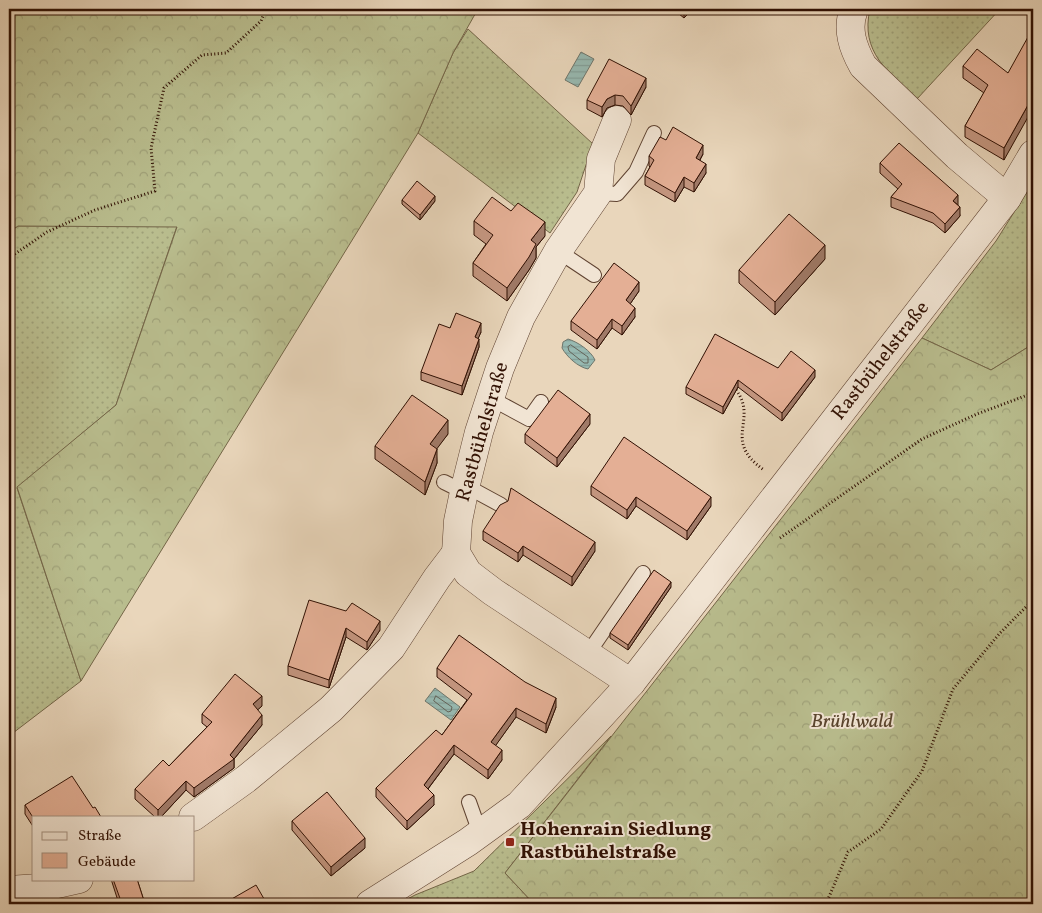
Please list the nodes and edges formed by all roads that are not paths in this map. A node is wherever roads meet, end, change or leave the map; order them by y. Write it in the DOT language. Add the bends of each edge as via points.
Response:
graph roads {
  1 [pos="854,9"];
  2 [pos="617,120"];
  3 [pos="654,133"];
  4 [pos="1033,154"];
  5 [pos="598,193"];
  6 [pos="1007,198"];
  7 [pos="558,251"];
  8 [pos="594,275"];
  9 [pos="490,398"];
  10 [pos="541,402"];
  11 [pos="458,487"];
  12 [pos="501,505"];
  13 [pos="456,553"];
  14 [pos="643,573"];
  15 [pos="587,655"];
  16 [pos="631,683"];
  17 [pos="469,802"];
  18 [pos="194,816"];
  19 [pos="480,833"];
  20 [pos="72,880"];
  21 [pos="19,887"];
  22 [pos="370,904"];
  1 -- 6 [label="street" via="850,28 852,47 863,66 957,156"];
  2 -- 5 [label="street" via="600,160"];
  3 -- 5 [label="lane" via="636,172 617,194"];
  4 -- 6 [label="street, Rastbühelstraße"];
  5 -- 7 [label="street, Rastbühelstraße"];
  6 -- 16 [label="street, Rastbühelstraße"];
  7 -- 8 [label="lane"];
  7 -- 9 [label="street, Rastbühelstraße" via="521,317"];
  9 -- 10 [label="lane" via="529,418"];
  9 -- 11 [label="street, Rastbühelstraße"];
  11 -- 12 [label="lane"];
  11 -- 13 [label="street, Rastbühelstraße"];
  13 -- 15 [label="street" via="468,573"];
  13 -- 18 [label="street" via="391,648 338,703 246,779"];
  14 -- 15 [label="lane"];
  15 -- 16 [label="street"];
  16 -- 19 [label="street, Rastbühelstraße" via="519,805"];
  17 -- 19 [label="lane"];
  19 -- 22 [label="street, Rastbühelstraße"];
  20 -- 21 [label="street"];
}
